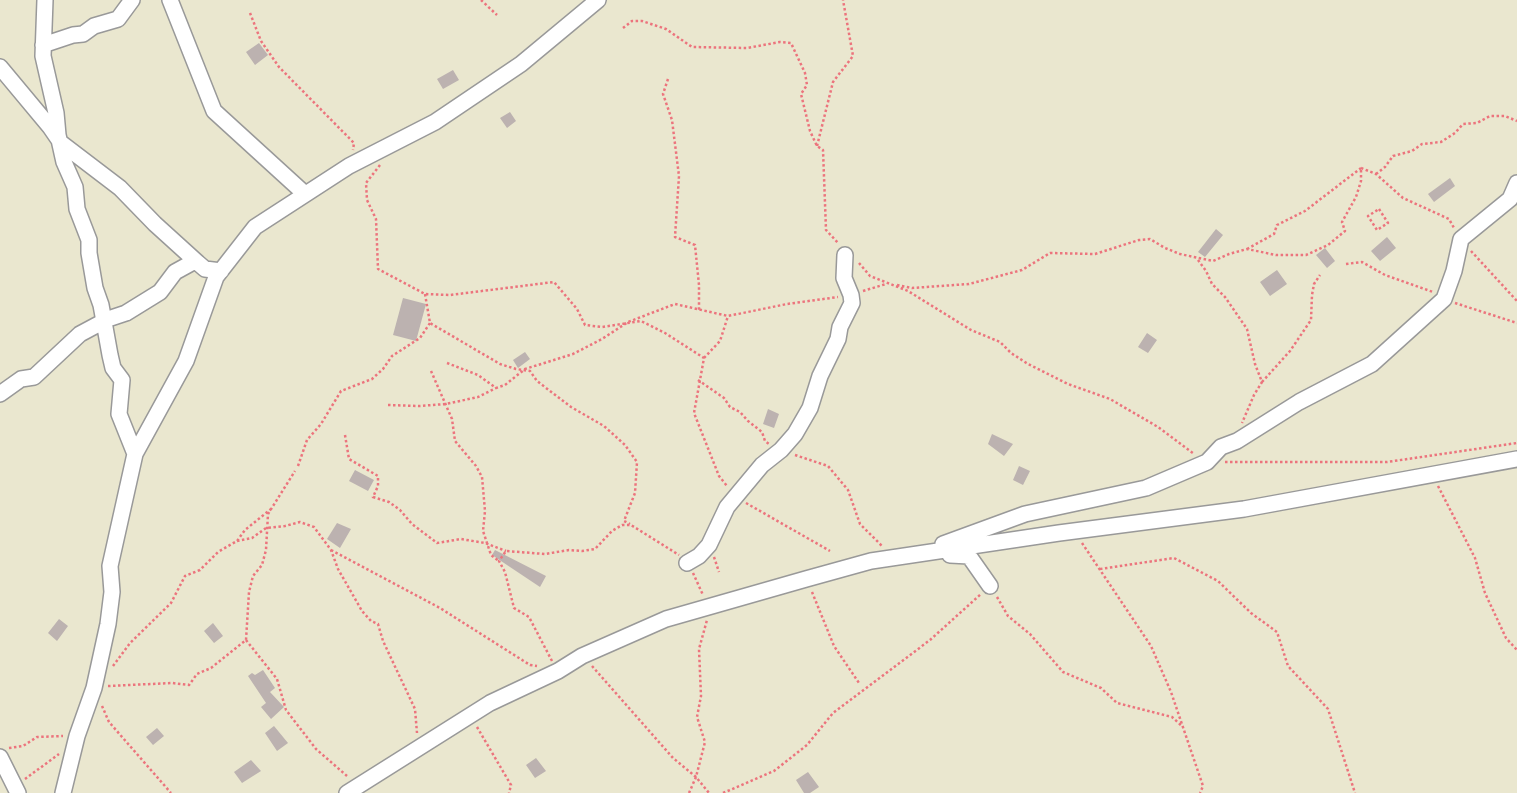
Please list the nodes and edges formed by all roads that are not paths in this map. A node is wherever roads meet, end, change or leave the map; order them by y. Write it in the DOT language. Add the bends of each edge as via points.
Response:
graph roads {
  1 [pos="45,0"];
  2 [pos="132,0"];
  3 [pos="170,0"];
  4 [pos="598,0"];
  5 [pos="43,45"];
  6 [pos="0,67"];
  7 [pos="61,143"];
  8 [pos="1517,182"];
  9 [pos="306,194"];
  10 [pos="845,255"];
  11 [pos="195,261"];
  12 [pos="221,272"];
  13 [pos="104,322"];
  14 [pos="0,394"];
  15 [pos="136,454"];
  16 [pos="1517,459"];
  17 [pos="921,554"];
  18 [pos="687,563"];
  19 [pos="990,586"];
  20 [pos="2,754"];
  21 [pos="16,788"];
  22 [pos="353,789"];
  23 [pos="63,793"];
  1 -- 5 [label="street"];
  2 -- 5 [label="street" via="118,19 94,26 83,34"];
  3 -- 9 [label="street" via="214,111"];
  4 -- 9 [label="street" via="514,69 435,122 349,166"];
  5 -- 7 [label="street"];
  6 -- 7 [label="street"];
  7 -- 11 [label="street" via="120,188"];
  7 -- 13 [label="street" via="64,162 75,187 77,209 89,240 95,288"];
  8 -- 17 [label="street" via="1510,199 1461,239 1444,299 1372,364 1221,447 1207,462 1146,488 1025,514"];
  9 -- 12 [label="street" via="255,227"];
  10 -- 18 [label="street" via="844,278 851,295 850,310 840,327 810,408 795,434 735,496 708,545"];
  11 -- 12 [label="street" via="205,269"];
  11 -- 13 [label="street" via="176,272 160,292"];
  12 -- 15 [label="street" via="216,277 186,361"];
  13 -- 14 [label="street" via="80,334 34,377 21,379"];
  13 -- 15 [label="street" via="112,362 122,380 119,414"];
  15 -- 23 [label="street" via="110,566 112,592 108,624 94,688"];
  16 -- 17 [label="street" via="1244,509"];
  17 -- 19 [label="street" via="969,556"];
  17 -- 22 [label="street" via="872,561 666,619 582,656 490,703"];
  20 -- 21 [label="street"];
}
